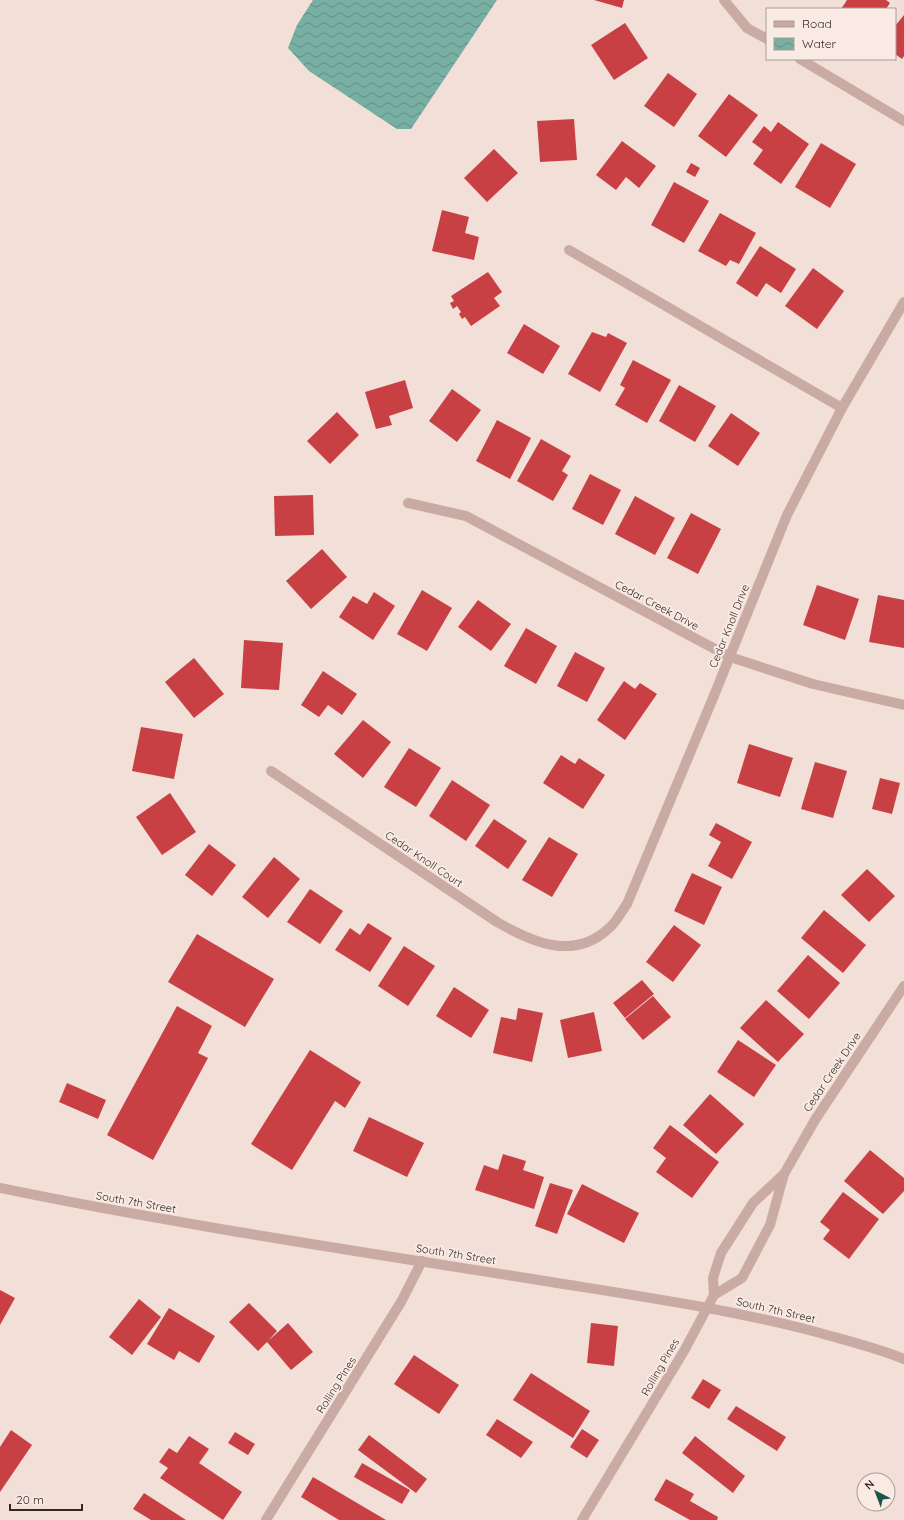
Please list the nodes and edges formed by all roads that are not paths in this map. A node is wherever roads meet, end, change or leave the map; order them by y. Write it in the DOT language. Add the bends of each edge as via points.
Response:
graph roads {
  1 [pos="724,0"];
  2 [pos="766,38"];
  3 [pos="802,60"];
  4 [pos="904,121"];
  5 [pos="569,250"];
  6 [pos="904,302"];
  7 [pos="842,408"];
  8 [pos="408,503"];
  9 [pos="730,657"];
  10 [pos="904,705"];
  11 [pos="271,771"];
  12 [pos="572,946"];
  13 [pos="904,986"];
  14 [pos="784,1174"];
  15 [pos="0,1188"];
  16 [pos="422,1261"];
  17 [pos="714,1295"];
  18 [pos="707,1307"];
  19 [pos="904,1359"];
  20 [pos="266,1520"];
  21 [pos="582,1520"];
  1 -- 2 [label="street" via="747,28"];
  3 -- 4 [label="street"];
  5 -- 7 [label="street"];
  6 -- 7 [label="street, Cedar Knoll Drive"];
  7 -- 9 [label="street, Cedar Knoll Drive" via="787,515"];
  8 -- 9 [label="street, Cedar Creek Drive" via="466,516"];
  9 -- 10 [label="street, Cedar Creek Drive" via="813,684"];
  9 -- 12 [label="street, Cedar Knoll Drive" via="627,904 609,929 592,941"];
  11 -- 12 [label="street, Cedar Knoll Court" via="497,922 523,937 548,945"];
  13 -- 14 [label="street, Cedar Creek Drive" via="815,1120"];
  14 -- 17 [label="street, Cedar Creek Drive" via="753,1203 721,1253 713,1278"];
  14 -- 17 [label="street, Cedar Creek Drive" via="770,1225 742,1278"];
  15 -- 16 [label="street, South 7th Street" via="289,1241"];
  16 -- 18 [label="street, South 7th Street"];
  16 -- 20 [label="street, Rolling Pines" via="401,1302"];
  17 -- 18 [label="street, Cedar Creek Drive"];
  18 -- 19 [label="street, South 7th Street" via="778,1322"];
  18 -- 21 [label="street, Rolling Pines" via="684,1352"];
}
